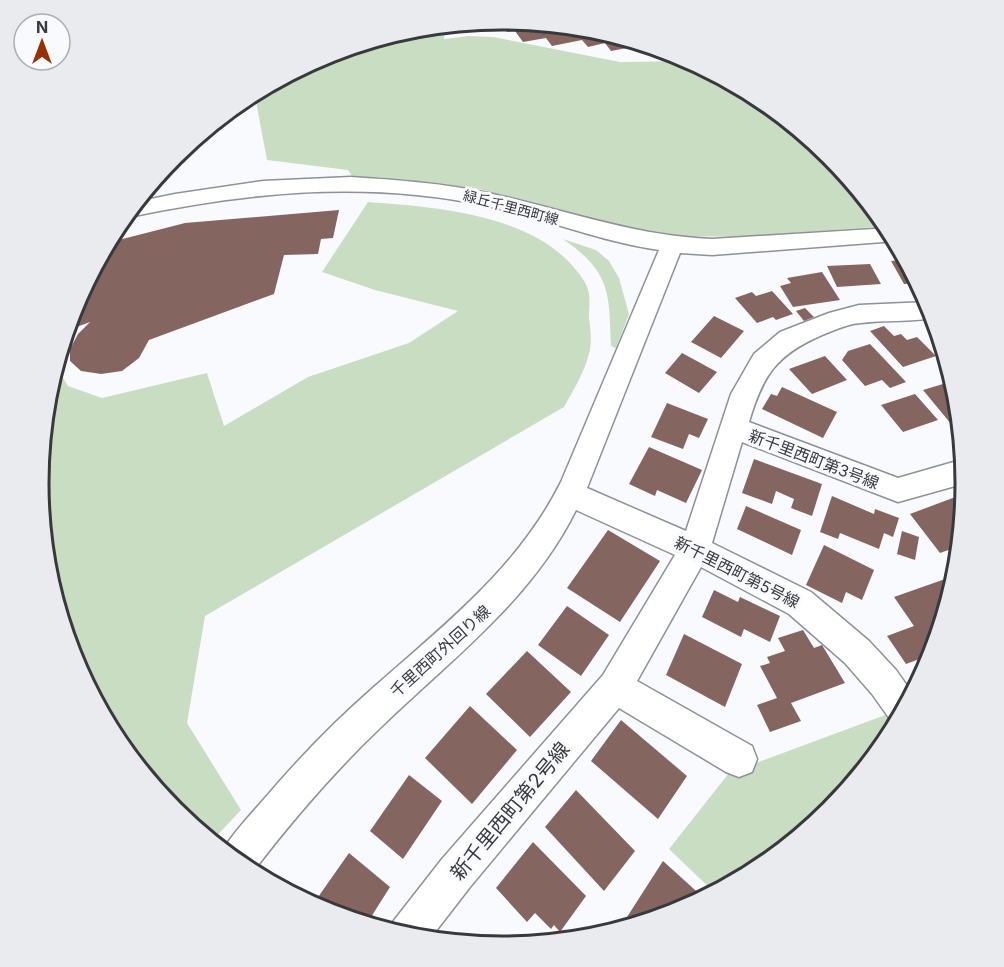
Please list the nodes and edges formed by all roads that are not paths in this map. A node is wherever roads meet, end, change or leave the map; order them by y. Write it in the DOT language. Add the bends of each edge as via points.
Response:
graph roads {
  1 [pos="142,207"];
  2 [pos="881,236"];
  3 [pos="672,246"];
  4 [pos="921,311"];
  5 [pos="734,427"];
  6 [pos="956,474"];
  7 [pos="570,494"];
  8 [pos="695,549"];
  9 [pos="615,687"];
  10 [pos="899,702"];
  11 [pos="739,759"];
  12 [pos="242,855"];
  13 [pos="415,928"];
  1 -- 3 [label="street, 緑丘千里西町線" via="260,186 410,186 488,199 624,237"];
  2 -- 3 [label="street, 緑丘千里西町線"];
  3 -- 7 [label="street, 千里西町外回り線"];
  4 -- 5 [label="street, 新千里西町第2号線" via="860,315 819,325 789,339 756,371"];
  5 -- 6 [label="street, 新千里西町第3号線" via="898,490"];
  5 -- 8 [label="street, 新千里西町第2号線"];
  7 -- 8 [label="street, 新千里西町第5号線"];
  7 -- 12 [label="street, 千里西町外回り線" via="535,552 493,603 340,742"];
  8 -- 9 [label="street, 新千里西町第2号線"];
  8 -- 10 [label="street, 新千里西町第5号線" via="800,603 857,652"];
  9 -- 11 [label="street"];
  9 -- 13 [label="street, 新千里西町第2号線" via="456,873"];
}
